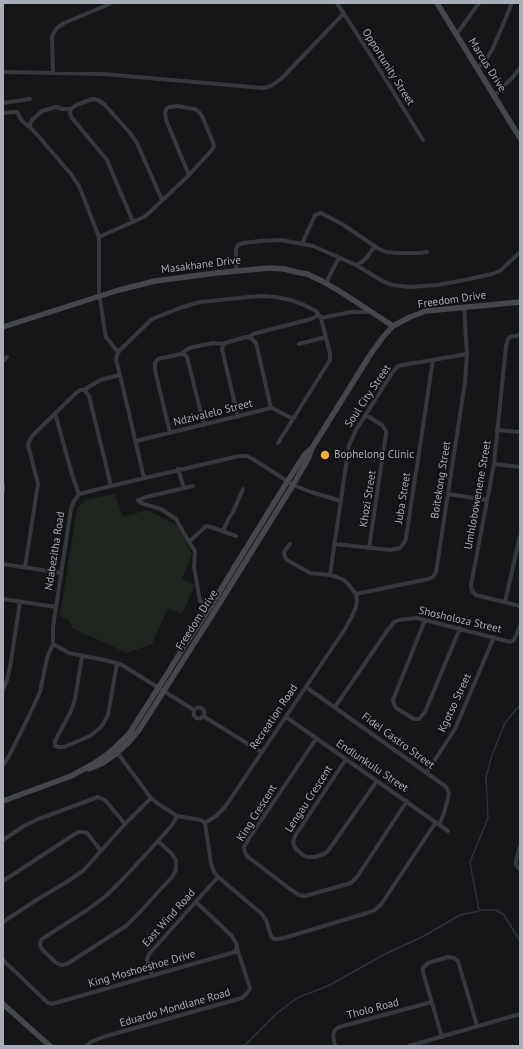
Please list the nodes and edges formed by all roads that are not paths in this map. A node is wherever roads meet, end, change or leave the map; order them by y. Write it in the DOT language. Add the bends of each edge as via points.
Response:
graph roads {
  1 [pos="112,3"];
  2 [pos="337,3"];
  3 [pos="436,3"];
  4 [pos="479,3"];
  5 [pos="512,3"];
  6 [pos="344,14"];
  7 [pos="456,35"];
  8 [pos="477,68"];
  9 [pos="520,68"];
  10 [pos="3,72"];
  11 [pos="52,72"];
  12 [pos="494,96"];
  13 [pos="30,99"];
  14 [pos="3,103"];
  15 [pos="71,109"];
  16 [pos="3,113"];
  17 [pos="30,127"];
  18 [pos="520,138"];
  19 [pos="423,140"];
  20 [pos="189,175"];
  21 [pos="162,200"];
  22 [pos="133,222"];
  23 [pos="99,237"];
  24 [pos="302,244"];
  25 [pos="374,247"];
  26 [pos="427,252"];
  27 [pos="520,252"];
  28 [pos="340,258"];
  29 [pos="356,265"];
  30 [pos="236,271"];
  31 [pos="326,283"];
  32 [pos="99,297"];
  33 [pos="520,302"];
  34 [pos="464,307"];
  35 [pos="371,311"];
  36 [pos="320,316"];
  37 [pos="393,326"];
  38 [pos="3,327"];
  39 [pos="520,335"];
  40 [pos="249,337"];
  41 [pos="326,337"];
  42 [pos="224,344"];
  43 [pos="299,344"];
  44 [pos="118,352"];
  45 [pos="181,354"];
  46 [pos="467,354"];
  47 [pos="7,357"];
  48 [pos="433,360"];
  49 [pos="3,361"];
  50 [pos="120,375"];
  51 [pos="84,390"];
  52 [pos="272,408"];
  53 [pos="55,413"];
  54 [pos="366,415"];
  55 [pos="238,416"];
  56 [pos="293,419"];
  57 [pos="204,425"];
  58 [pos="497,430"];
  59 [pos="520,432"];
  60 [pos="170,433"];
  61 [pos="136,441"];
  62 [pos="278,443"];
  63 [pos="312,448"];
  64 [pos="494,464"];
  65 [pos="520,467"];
  66 [pos="178,470"];
  67 [pos="144,478"];
  68 [pos="287,482"];
  69 [pos="293,485"];
  70 [pos="3,486"];
  71 [pos="110,486"];
  72 [pos="193,486"];
  73 [pos="184,488"];
  74 [pos="243,489"];
  75 [pos="3,491"];
  76 [pos="79,494"];
  77 [pos="448,494"];
  78 [pos="487,500"];
  79 [pos="341,501"];
  80 [pos="223,531"];
  81 [pos="236,536"];
  82 [pos="520,536"];
  83 [pos="189,542"];
  84 [pos="290,544"];
  85 [pos="335,544"];
  86 [pos="369,548"];
  87 [pos="3,564"];
  88 [pos="25,567"];
  89 [pos="61,573"];
  90 [pos="330,575"];
  91 [pos="356,594"];
  92 [pos="3,600"];
  93 [pos="20,602"];
  94 [pos="505,602"];
  95 [pos="520,606"];
  96 [pos="56,607"];
  97 [pos="210,607"];
  98 [pos="425,620"];
  99 [pos="520,626"];
  100 [pos="460,628"];
  101 [pos="494,637"];
  102 [pos="52,644"];
  103 [pos="82,656"];
  104 [pos="117,663"];
  105 [pos="306,687"];
  106 [pos="161,689"];
  107 [pos="3,690"];
  108 [pos="335,707"];
  109 [pos="194,710"];
  110 [pos="203,716"];
  111 [pos="286,717"];
  112 [pos="316,738"];
  113 [pos="116,751"];
  114 [pos="261,752"];
  115 [pos="346,759"];
  116 [pos="3,765"];
  117 [pos="426,772"];
  118 [pos="376,781"];
  119 [pos="151,798"];
  120 [pos="3,801"];
  121 [pos="407,801"];
  122 [pos="177,816"];
  123 [pos="205,823"];
  124 [pos="125,824"];
  125 [pos="438,824"];
  126 [pos="448,831"];
  127 [pos="3,840"];
  128 [pos="158,841"];
  129 [pos="520,846"];
  130 [pos="101,851"];
  131 [pos="520,869"];
  132 [pos="218,877"];
  133 [pos="3,881"];
  134 [pos="196,902"];
  135 [pos="3,922"];
  136 [pos="237,948"];
  137 [pos="3,960"];
  138 [pos="152,976"];
  139 [pos="432,1002"];
  140 [pos="3,1004"];
  141 [pos="520,1014"];
  142 [pos="477,1026"];
  143 [pos="442,1036"];
  144 [pos="46,1045"];
  145 [pos="415,1045"];
  146 [pos="86,1046"];
  147 [pos="335,1046"];
  148 [pos="409,1046"];
  1 -- 11 [label="street" via="57,28 52,38"];
  2 -- 6 [label="street, Opportunity Street"];
  3 -- 7 [label="street, Marcus Drive"];
  4 -- 7 [label="street"];
  5 -- 8 [label="street" via="493,48"];
  6 -- 11 [label="street" via="282,78 263,88"];
  6 -- 19 [label="street, Opportunity Street"];
  7 -- 8 [label="street, Marcus Drive"];
  8 -- 12 [label="street, Marcus Drive"];
  9 -- 12 [label="street"];
  10 -- 11 [label="street"];
  12 -- 18 [label="street, Marcus Drive"];
  13 -- 14 [label="street"];
  15 -- 17 [label="street" via="56,107 42,111 32,120"];
  15 -- 21 [label="street" via="76,104 93,99 105,105 138,143"];
  15 -- 22 [label="street" via="72,118 107,160"];
  16 -- 17 [label="street" via="16,112"];
  17 -- 23 [label="street" via="76,180"];
  20 -- 20 [label="street" via="212,150 214,144 198,110 169,107 165,113 166,120"];
  20 -- 21 [label="street"];
  21 -- 22 [label="street" via="147,215"];
  22 -- 23 [label="street"];
  23 -- 32 [label="street"];
  24 -- 25 [label="street" via="315,215 321,213 342,224"];
  24 -- 28 [label="street"];
  24 -- 30 [label="street" via="281,240 240,244 236,249"];
  25 -- 26 [label="street" via="386,252"];
  25 -- 29 [label="street" via="362,262"];
  27 -- 29 [label="street" via="500,271 437,285 393,286"];
  28 -- 29 [label="street"];
  28 -- 31 [label="street"];
  30 -- 31 [label="street, Masakhane Drive" via="284,269 307,274"];
  30 -- 32 [label="street, Masakhane Drive" via="155,281"];
  31 -- 35 [label="street, Masakhane Drive"];
  32 -- 38 [label="street, Masakhane Drive"];
  32 -- 44 [label="street" via="106,338"];
  33 -- 34 [label="street, Freedom Drive"];
  34 -- 37 [label="street, Freedom Drive" via="426,311"];
  34 -- 46 [label="street, Boitekong Street"];
  35 -- 36 [label="street"];
  35 -- 37 [label="street, Masakhane Drive"];
  36 -- 40 [label="street"];
  36 -- 41 [label="street"];
  36 -- 44 [label="street" via="299,303 267,296 200,302 152,319"];
  37 -- 63 [label="street, Freedom Drive" via="370,355"];
  39 -- 58 [label="street, Umhlobowenene Street" via="510,337 506,343"];
  40 -- 42 [label="street"];
  40 -- 52 [label="street" via="256,343"];
  41 -- 43 [label="street"];
  41 -- 56 [label="street" via="329,362"];
  42 -- 45 [label="street" via="213,342 189,348"];
  42 -- 55 [label="street" via="222,352"];
  44 -- 50 [label="street" via="116,358"];
  45 -- 57 [label="street" via="188,358"];
  45 -- 60 [label="street" via="158,359 154,364"];
  46 -- 48 [label="street, Soul City Street"];
  46 -- 77 [label="street, Boitekong Street"];
  47 -- 49 [label="street"];
  48 -- 54 [label="street, Soul City Street" via="398,366"];
  48 -- 86 [label="street, Juba Street" via="406,540 398,549"];
  50 -- 51 [label="street" via="103,379"];
  50 -- 61 [label="street"];
  51 -- 53 [label="street" via="78,391"];
  51 -- 71 [label="street" via="89,396"];
  52 -- 55 [label="street, Ndzivalelo Street"];
  52 -- 56 [label="street"];
  53 -- 76 [label="street" via="72,478"];
  53 -- 88 [label="street" via="32,436 28,445 38,484"];
  54 -- 79 [label="street, Soul City Street" via="350,441"];
  54 -- 86 [label="street, Khozi Street" via="386,430"];
  55 -- 57 [label="street, Ndzivalelo Street"];
  56 -- 62 [label="street"];
  57 -- 60 [label="street, Ndzivalelo Street"];
  58 -- 59 [label="street"];
  58 -- 64 [label="street, Umhlobowenene Street"];
  60 -- 61 [label="street, Ndzivalelo Street"];
  61 -- 67 [label="street"];
  63 -- 68 [label="street, Freedom Drive"];
  63 -- 69 [label="street, Freedom Drive"];
  64 -- 65 [label="street"];
  64 -- 78 [label="street, Umhlobowenene Street"];
  66 -- 67 [label="street"];
  66 -- 68 [label="street" via="242,456 253,459"];
  66 -- 73 [label="street"];
  67 -- 71 [label="street"];
  68 -- 69 [label="street"];
  68 -- 97 [label="street, Freedom Drive"];
  69 -- 79 [label="street"];
  69 -- 106 [label="street, Freedom Drive" via="216,609"];
  70 -- 75 [label="street"];
  71 -- 76 [label="street"];
  72 -- 73 [label="street"];
  73 -- 83 [label="street" via="138,500 175,518"];
  74 -- 80 [label="street"];
  76 -- 89 [label="street, Ndabezitha Road" via="72,506"];
  77 -- 78 [label="street"];
  77 -- 91 [label="street, Boitekong Street" via="437,570 433,577"];
  78 -- 94 [label="street, Umhlobowenene Street" via="471,589 478,596"];
  79 -- 85 [label="street, Soul City Street"];
  80 -- 81 [label="street"];
  80 -- 83 [label="street" via="205,527"];
  82 -- 94 [label="street"];
  83 -- 97 [label="street" via="195,552 194,565 200,601"];
  84 -- 90 [label="street" via="284,552 287,560 310,573"];
  85 -- 86 [label="street, Juba Street"];
  85 -- 90 [label="street, Soul City Street"];
  87 -- 88 [label="street"];
  88 -- 89 [label="street"];
  89 -- 96 [label="street, Ndabezitha Road"];
  90 -- 91 [label="street" via="344,580"];
  91 -- 105 [label="street, Recreation Road" via="357,604 352,616"];
  92 -- 93 [label="street"];
  93 -- 96 [label="street"];
  93 -- 107 [label="street" via="10,667"];
  94 -- 95 [label="street, Umhlobowenene Street"];
  96 -- 102 [label="street, Ndabezitha Road"];
  97 -- 106 [label="street, Freedom Drive" via="183,648"];
  98 -- 100 [label="street, Shosholoza Street"];
  98 -- 100 [label="street" via="393,700 396,708 414,719 425,712"];
  98 -- 108 [label="street, Shosholoza Street" via="415,618 392,623"];
  99 -- 101 [label="street, Shosholoza Street" via="512,642"];
  100 -- 101 [label="street, Shosholoza Street"];
  101 -- 117 [label="street, Kgotso Street" via="455,729"];
  102 -- 103 [label="street"];
  102 -- 116 [label="street, Ndabezitha Road" via="37,700"];
  103 -- 104 [label="street"];
  103 -- 104 [label="street" via="75,699 55,741 58,748 90,736 103,724 108,715"];
  104 -- 106 [label="street"];
  105 -- 108 [label="street, Fidel Castro Street"];
  105 -- 111 [label="street, Recreation Road"];
  106 -- 109 [label="street"];
  106 -- 113 [label="street, Freedom Drive"];
  108 -- 117 [label="street, Fidel Castro Street"];
  109 -- 110 [label="street" via="202,708"];
  109 -- 110 [label="street" via="195,718 200,719"];
  110 -- 114 [label="street"];
  111 -- 112 [label="street, Endlunkulu Street"];
  111 -- 114 [label="street, Recreation Road"];
  112 -- 115 [label="street, Endlunkulu Street"];
  112 -- 121 [label="street, King Crescent" via="244,847 247,856 290,889 305,896 351,883"];
  113 -- 119 [label="street"];
  113 -- 120 [label="street, Freedom Drive" via="98,766 80,774"];
  114 -- 123 [label="street, Recreation Road" via="225,807"];
  115 -- 118 [label="street, Endlunkulu Street"];
  115 -- 118 [label="street, Lengau Crescent" via="295,836 293,842 303,855 315,857 331,848"];
  117 -- 125 [label="street, Fidel Castro Street" via="448,791 444,813"];
  118 -- 121 [label="street, Endlunkulu Street"];
  119 -- 122 [label="street"];
  119 -- 124 [label="street"];
  121 -- 125 [label="street, Endlunkulu Street"];
  122 -- 123 [label="street"];
  122 -- 128 [label="street"];
  123 -- 132 [label="street" via="212,867"];
  124 -- 127 [label="street" via="105,800 98,797 36,820"];
  124 -- 130 [label="street"];
  125 -- 126 [label="street, Endlunkulu Street"];
  125 -- 132 [label="street" via="375,910 284,938 272,937 262,914"];
  128 -- 128 [label="street" via="106,896 42,939 41,948 55,962 67,964 126,926 172,877 176,870 176,860"];
  129 -- 131 [label="street" via="516,861"];
  130 -- 133 [label="street" via="87,833 78,832"];
  130 -- 135 [label="street" via="75,877"];
  132 -- 134 [label="street, East Wind Road"];
  134 -- 136 [label="street" via="232,936"];
  134 -- 138 [label="street, East Wind Road" via="149,954 148,962"];
  136 -- 138 [label="street, King Moshoeshoe Drive" via="235,952"];
  136 -- 146 [label="street, Eduardo Mondlane Road" via="250,988 242,998 102,1037"];
  137 -- 138 [label="street, King Moshoeshoe Drive" via="52,1004"];
  139 -- 142 [label="street" via="423,972 424,966 448,957 456,959 460,965"];
  139 -- 143 [label="street"];
  139 -- 147 [label="street, Tholo Road" via="337,1028 333,1035"];
  140 -- 144 [label="street"];
  141 -- 142 [label="street"];
  142 -- 143 [label="street"];
  143 -- 145 [label="street"];
  145 -- 148 [label="street"];
}
